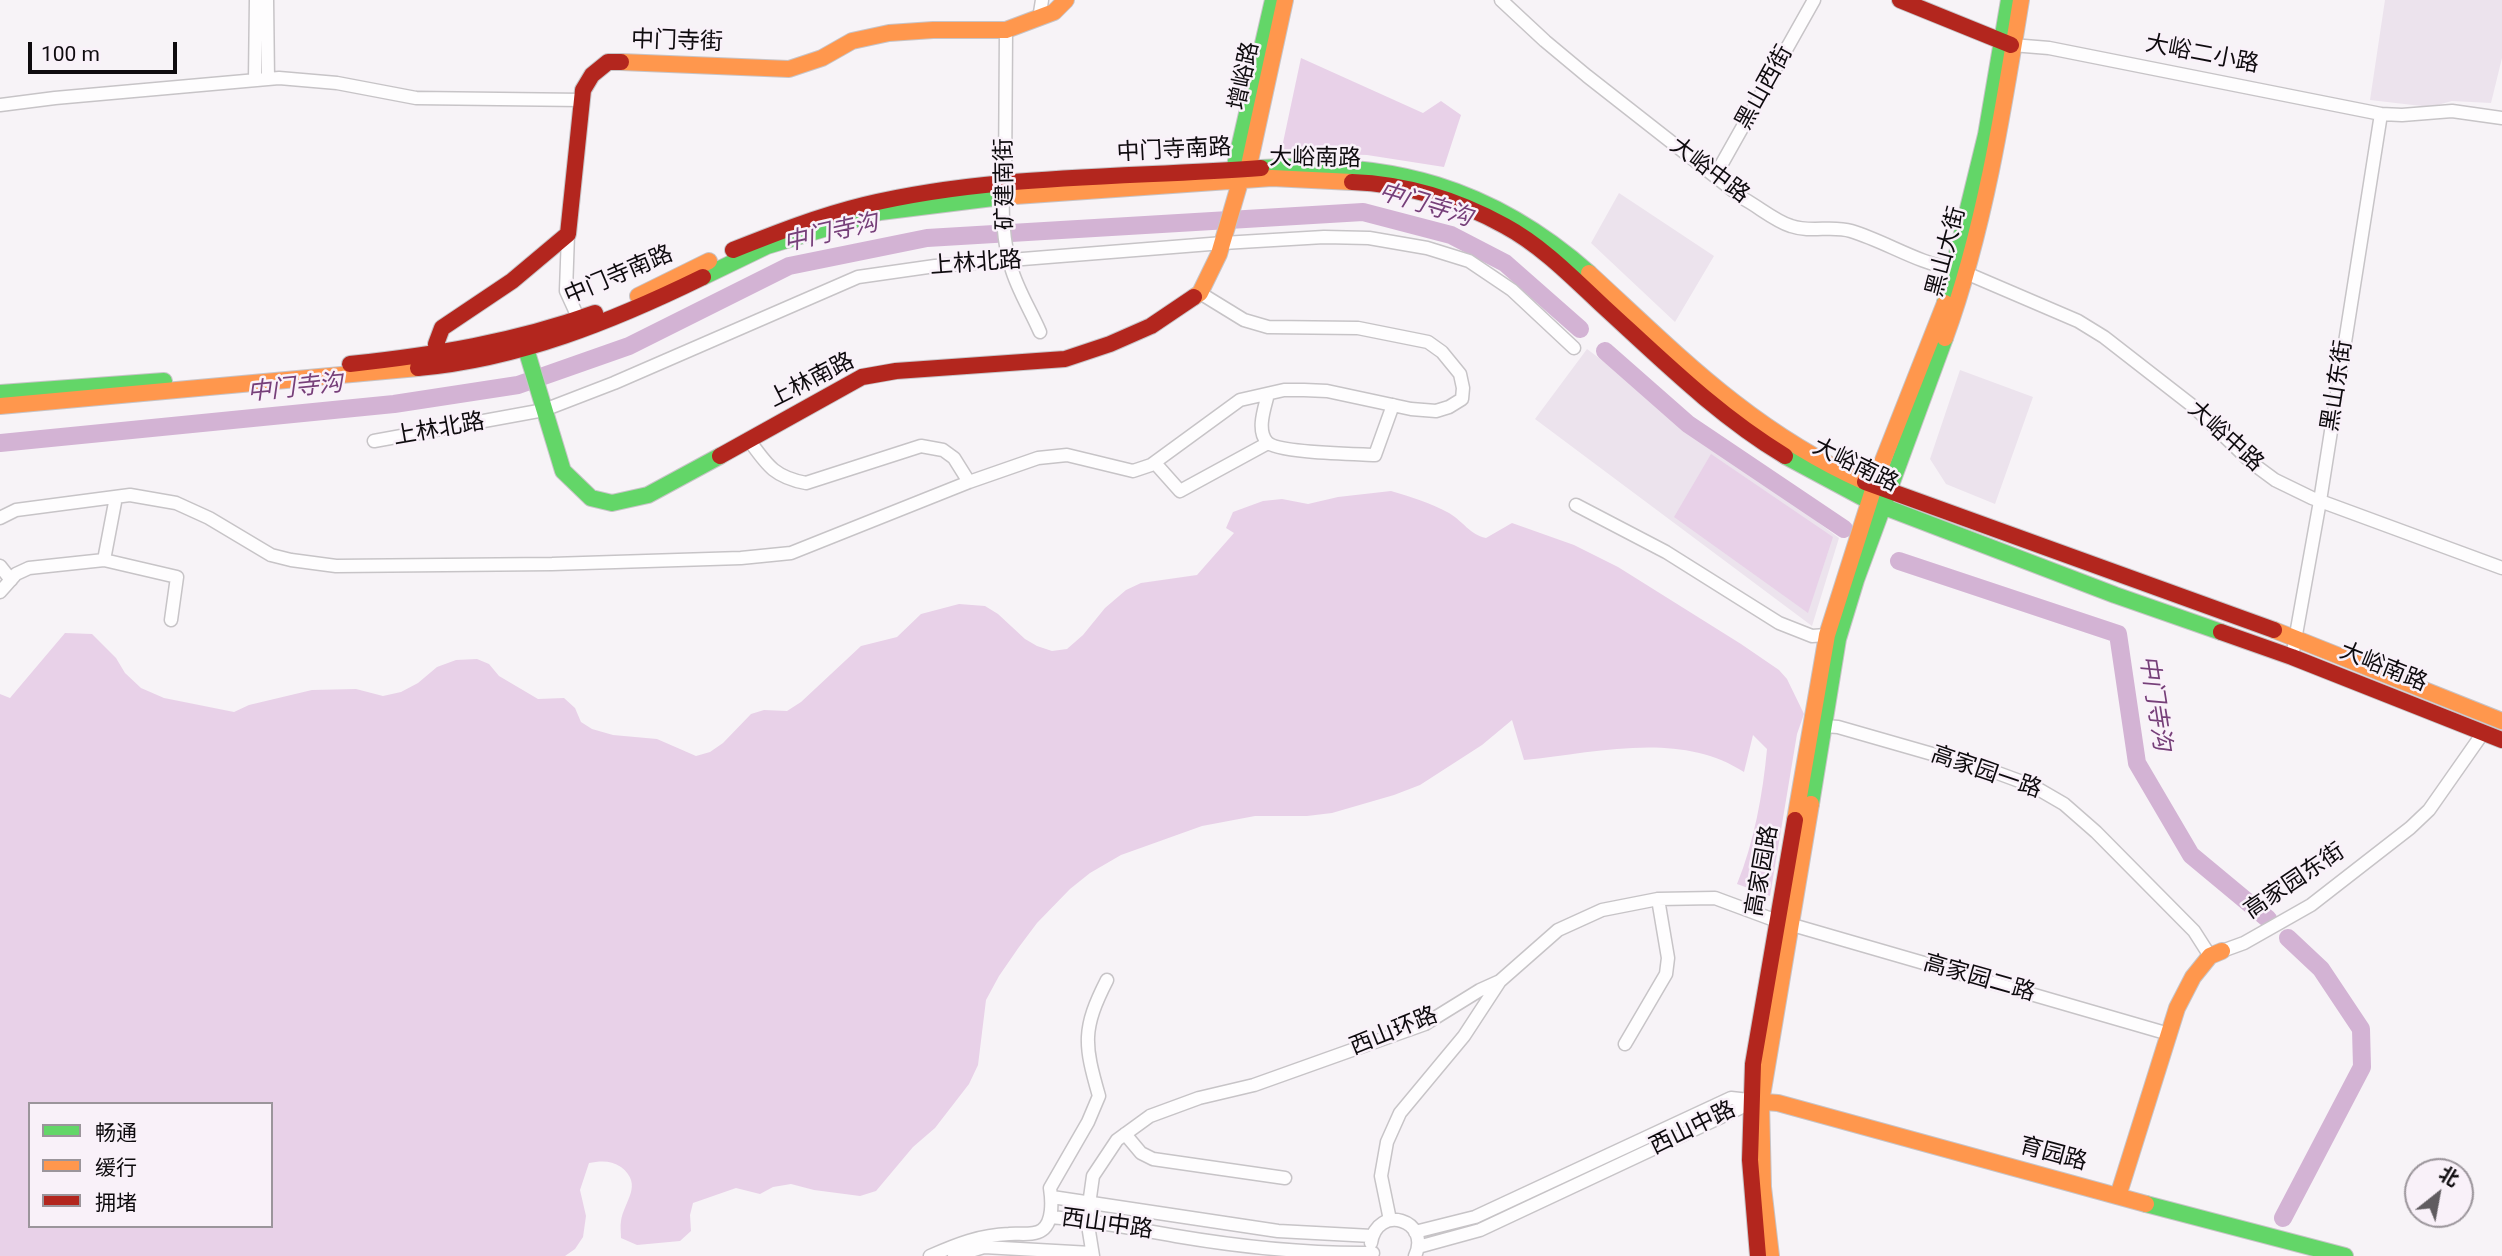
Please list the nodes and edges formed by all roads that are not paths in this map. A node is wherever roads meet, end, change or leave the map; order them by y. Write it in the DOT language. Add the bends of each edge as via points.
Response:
graph roads {
  1 [pos="256,0"];
  2 [pos="267,0"];
  3 [pos="1042,0"];
  4 [pos="1066,0"];
  5 [pos="1273,0"];
  6 [pos="1285,0"];
  7 [pos="1501,0"];
  8 [pos="1814,0"];
  9 [pos="1900,0"];
  10 [pos="2009,0"];
  11 [pos="2021,0"];
  12 [pos="1039,19"];
  13 [pos="1006,30"];
  14 [pos="2007,43"];
  15 [pos="262,80"];
  16 [pos="583,100"];
  17 [pos="0,105"];
  18 [pos="2381,114"];
  19 [pos="2502,118"];
  20 [pos="1241,174"];
  21 [pos="1715,176"];
  22 [pos="1003,191"];
  23 [pos="568,234"];
  24 [pos="1225,237"];
  25 [pos="1010,262"];
  26 [pos="1960,271"];
  27 [pos="1199,293"];
  28 [pos="581,325"];
  29 [pos="1040,332"];
  30 [pos="1574,348"];
  31 [pos="526,349"];
  32 [pos="437,360"];
  33 [pos="0,393"];
  34 [pos="1268,394"];
  35 [pos="1393,405"];
  36 [pos="0,406"];
  37 [pos="544,410"];
  38 [pos="749,440"];
  39 [pos="374,442"];
  40 [pos="1268,443"];
  41 [pos="1155,463"];
  42 [pos="969,482"];
  43 [pos="1882,488"];
  44 [pos="116,497"];
  45 [pos="2320,501"];
  46 [pos="1876,504"];
  47 [pos="1576,505"];
  48 [pos="0,518"];
  49 [pos="104,560"];
  50 [pos="0,566"];
  51 [pos="2502,568"];
  52 [pos="11,580"];
  53 [pos="0,592"];
  54 [pos="171,620"];
  55 [pos="1827,635"];
  56 [pos="2296,638"];
  57 [pos="2292,657"];
  58 [pos="2502,721"];
  59 [pos="1824,726"];
  60 [pos="2483,733"];
  61 [pos="2502,740"];
  62 [pos="1658,900"];
  63 [pos="1783,923"];
  64 [pos="2216,953"];
  65 [pos="1107,980"];
  66 [pos="1500,981"];
  67 [pos="2169,1034"];
  68 [pos="1625,1044"];
  69 [pos="1755,1101"];
  70 [pos="1125,1135"];
  71 [pos="1285,1178"];
  72 [pos="2118,1196"];
  73 [pos="1052,1197"];
  74 [pos="1089,1202"];
  75 [pos="1050,1217"];
  76 [pos="1087,1219"];
  77 [pos="1390,1220"];
  78 [pos="1415,1232"];
  79 [pos="1373,1236"];
  80 [pos="1416,1252"];
  81 [pos="1092,1255"];
  82 [pos="1374,1255"];
  83 [pos="930,1256"];
  84 [pos="954,1256"];
  85 [pos="1758,1256"];
  86 [pos="1771,1256"];
  87 [pos="2345,1256"];
  1 -- 15 [label="street"];
  2 -- 15 [label="street"];
  3 -- 12 [label="street"];
  4 -- 12 [label="main road, 中门寺街"];
  5 -- 20 [label="main road, 增峪路"];
  6 -- 20 [label="main road, 增峪路"];
  7 -- 21 [label="street, 大峪中路" via="1587,76"];
  8 -- 21 [label="street, 黑山西街"];
  9 -- 14 [label="main road, 大峪二小路"];
  10 -- 14 [label="main road, 黑山大街"];
  11 -- 14 [label="main road, 黑山大街"];
  12 -- 13 [label="main road, 中门寺街"];
  13 -- 16 [label="main road, 中门寺街" via="888,33 852,41 789,69 608,62 592,75"];
  13 -- 22 [label="street, 矿建南街"];
  14 -- 18 [label="street, 大峪二小路"];
  14 -- 26 [label="main road, 黑山大街"];
  15 -- 16 [label="street" via="337,83 416,98"];
  15 -- 17 [label="street"];
  16 -- 23 [label="main road, 中门寺街"];
  18 -- 19 [label="street, 大峪二小路" via="2452,111"];
  18 -- 45 [label="street, 黑山东街"];
  20 -- 22 [label="main road, 中门寺南路"];
  20 -- 24 [label="main road, 上林南路"];
  20 -- 43 [label="main road, 大峪南路" via="1281,167 1331,167 1392,173 1466,194 1525,223 1564,251 1683,362 1771,432 1812,457"];
  20 -- 46 [label="main road, 大峪南路" via="1377,183 1436,196 1505,226 1549,256 1702,397 1750,435"];
  21 -- 26 [label="street, 大峪中路" via="1791,226 1851,231 1924,263"];
  22 -- 25 [label="street, 矿建南街"];
  22 -- 28 [label="main road, 中门寺南路" via="880,212 767,246 672,292"];
  23 -- 28 [label="street" via="566,291"];
  23 -- 32 [label="main road" via="512,281 442,328"];
  24 -- 25 [label="street, 上林北路"];
  24 -- 27 [label="main road, 上林南路"];
  24 -- 30 [label="street, 上林北路" via="1369,238 1469,261 1512,290"];
  25 -- 29 [label="street, 矿建南街"];
  25 -- 37 [label="street, 上林北路" via="858,277"];
  26 -- 43 [label="main road, 黑山大街" via="1937,362"];
  26 -- 45 [label="street, 大峪中路" via="2078,321 2104,337 2194,407 2252,463 2275,480"];
  27 -- 35 [label="street" via="1244,320 1268,327 1359,328 1428,342 1460,374 1462,399 1449,407 1436,411"];
  27 -- 38 [label="main road, 上林南路" via="1151,326 1065,359 862,377"];
  28 -- 31 [label="main road, 中门寺南路"];
  31 -- 32 [label="main road, 中门寺南路"];
  31 -- 37 [label="main road, 上林南路"];
  32 -- 33 [label="main road, 中门寺南路"];
  32 -- 36 [label="main road, 中门寺南路"];
  34 -- 35 [label="street" via="1327,391"];
  34 -- 40 [label="street" via="1261,421"];
  34 -- 41 [label="street" via="1240,400"];
  35 -- 40 [label="street" via="1375,455 1287,449"];
  37 -- 38 [label="main road, 上林南路" via="563,471 591,498 612,503 648,495"];
  37 -- 39 [label="street, 上林北路"];
  38 -- 42 [label="street" via="769,469 789,480 806,483 921,446 943,450 954,458"];
  40 -- 41 [label="street" via="1180,491"];
  41 -- 42 [label="street" via="1133,471 1068,455 1038,458"];
  42 -- 44 [label="street" via="791,553 552,564 336,566 291,560 271,555 176,503"];
  43 -- 46 [label="main road, 黑山大街"];
  43 -- 56 [label="main road, 大峪南路"];
  44 -- 48 [label="street" via="16,510"];
  44 -- 49 [label="street"];
  45 -- 51 [label="street, 大峪中路"];
  45 -- 56 [label="street, 黑山东街"];
  46 -- 55 [label="main road, 高家园路"];
  46 -- 57 [label="main road, 大峪南路"];
  46 -- 59 [label="main road, 高家园路" via="1838,639"];
  47 -- 55 [label="street" via="1666,552 1779,623 1812,636"];
  49 -- 52 [label="street" via="29,568"];
  49 -- 54 [label="street" via="177,577"];
  50 -- 52 [label="street"];
  52 -- 53 [label="street"];
  55 -- 63 [label="main road, 高家园路"];
  56 -- 57 [label="street, 黑山东街"];
  56 -- 58 [label="main road, 大峪南路"];
  57 -- 60 [label="main road, 大峪南路"];
  59 -- 63 [label="main road, 高家园路"];
  59 -- 64 [label="street, 高家园一路" via="2033,786 2064,804 2096,832"];
  60 -- 61 [label="main road, 大峪南路"];
  60 -- 64 [label="street, 高家园东街" via="2429,810 2410,828 2311,905 2244,943"];
  62 -- 63 [label="street, 西山环路" via="1715,898"];
  62 -- 66 [label="street, 西山环路" via="1602,909 1559,930"];
  62 -- 68 [label="street" via="1668,958 1666,974"];
  63 -- 67 [label="street, 高家园二路"];
  63 -- 69 [label="main road, 高家园路" via="1762,1003"];
  64 -- 67 [label="main road" via="2193,977"];
  65 -- 73 [label="street" via="1087,1028 1089,1062 1099,1096 1050,1188"];
  66 -- 70 [label="street, 西山环路" via="1425,1024 1150,1116"];
  66 -- 77 [label="street" via="1464,1036 1400,1113 1387,1142 1381,1176"];
  67 -- 72 [label="main road"];
  69 -- 72 [label="main road, 育园路" via="1778,1103"];
  69 -- 78 [label="street, 西山中路" via="1731,1098 1475,1217"];
  69 -- 80 [label="street, 西山中路" via="1480,1230"];
  69 -- 85 [label="main road, 高家园路" via="1750,1159"];
  69 -- 86 [label="main road, 高家园路"];
  70 -- 71 [label="street" via="1153,1159"];
  70 -- 74 [label="street, 西山环路" via="1093,1176"];
  72 -- 87 [label="main road, 育园路"];
  73 -- 74 [label="street, 西山中路"];
  73 -- 75 [label="street"];
  74 -- 76 [label="street, 西山环路"];
  74 -- 79 [label="street, 西山中路" via="1278,1231"];
  75 -- 76 [label="street, 西山中路"];
  75 -- 83 [label="street" via="1035,1233 971,1238"];
  76 -- 81 [label="street, 西山环路"];
  76 -- 82 [label="street, 西山中路" via="1281,1250"];
  77 -- 78 [label="street" via="1403,1221"];
  77 -- 79 [label="street"];
  78 -- 80 [label="street"];
  79 -- 82 [label="street"];
  81 -- 84 [label="street" via="984,1247"];
}
